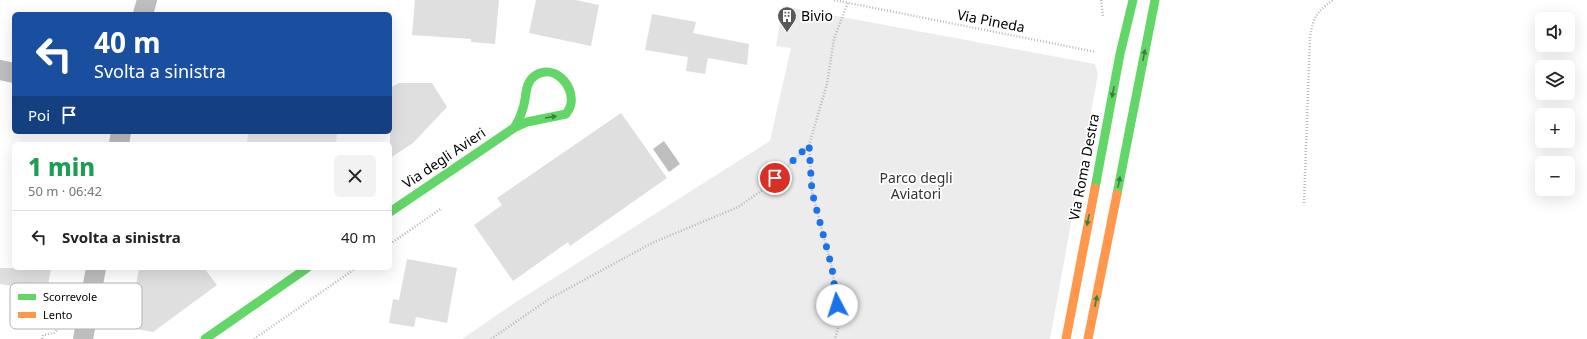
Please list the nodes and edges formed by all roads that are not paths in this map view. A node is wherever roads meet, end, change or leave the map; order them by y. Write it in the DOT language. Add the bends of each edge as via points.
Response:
graph roads {
  1 [pos="147,0"];
  2 [pos="1133,0"];
  3 [pos="1155,0"];
  4 [pos="144,12"];
  5 [pos="1120,15"];
  6 [pos="1120,54"];
  7 [pos="0,70"];
  8 [pos="12,73"];
  9 [pos="514,128"];
  10 [pos="1107,198"];
  11 [pos="392,211"];
  12 [pos="1109,234"];
  13 [pos="96,270"];
  14 [pos="304,270"];
  15 [pos="93,283"];
  16 [pos="85,329"];
  17 [pos="83,339"];
  18 [pos="205,339"];
  19 [pos="1066,339"];
  20 [pos="1088,339"];
  1 -- 4 [label="street"];
  2 -- 6 [label="street, Via Roma Destra"];
  12 -- 3 [label="street, Via Roma Destra, one-way"];
  5 -- 6 [label="street"];
  6 -- 19 [label="street, Via Roma Destra, one-way"];
  7 -- 8 [label="street"];
  9 -- 9 [label="street, Via degli Avieri, one-way" via="527,122 566,114 572,103 572,92 566,82 551,72 535,75 528,84 523,111"];
  9 -- 11 [label="street, Via degli Avieri"];
  10 -- 12 [label="street, Via Roma Destra"];
  20 -- 12 [label="street, Via Roma Destra, one-way"];
  13 -- 15 [label="street"];
  14 -- 18 [label="street"];
  16 -- 17 [label="street"];
}
